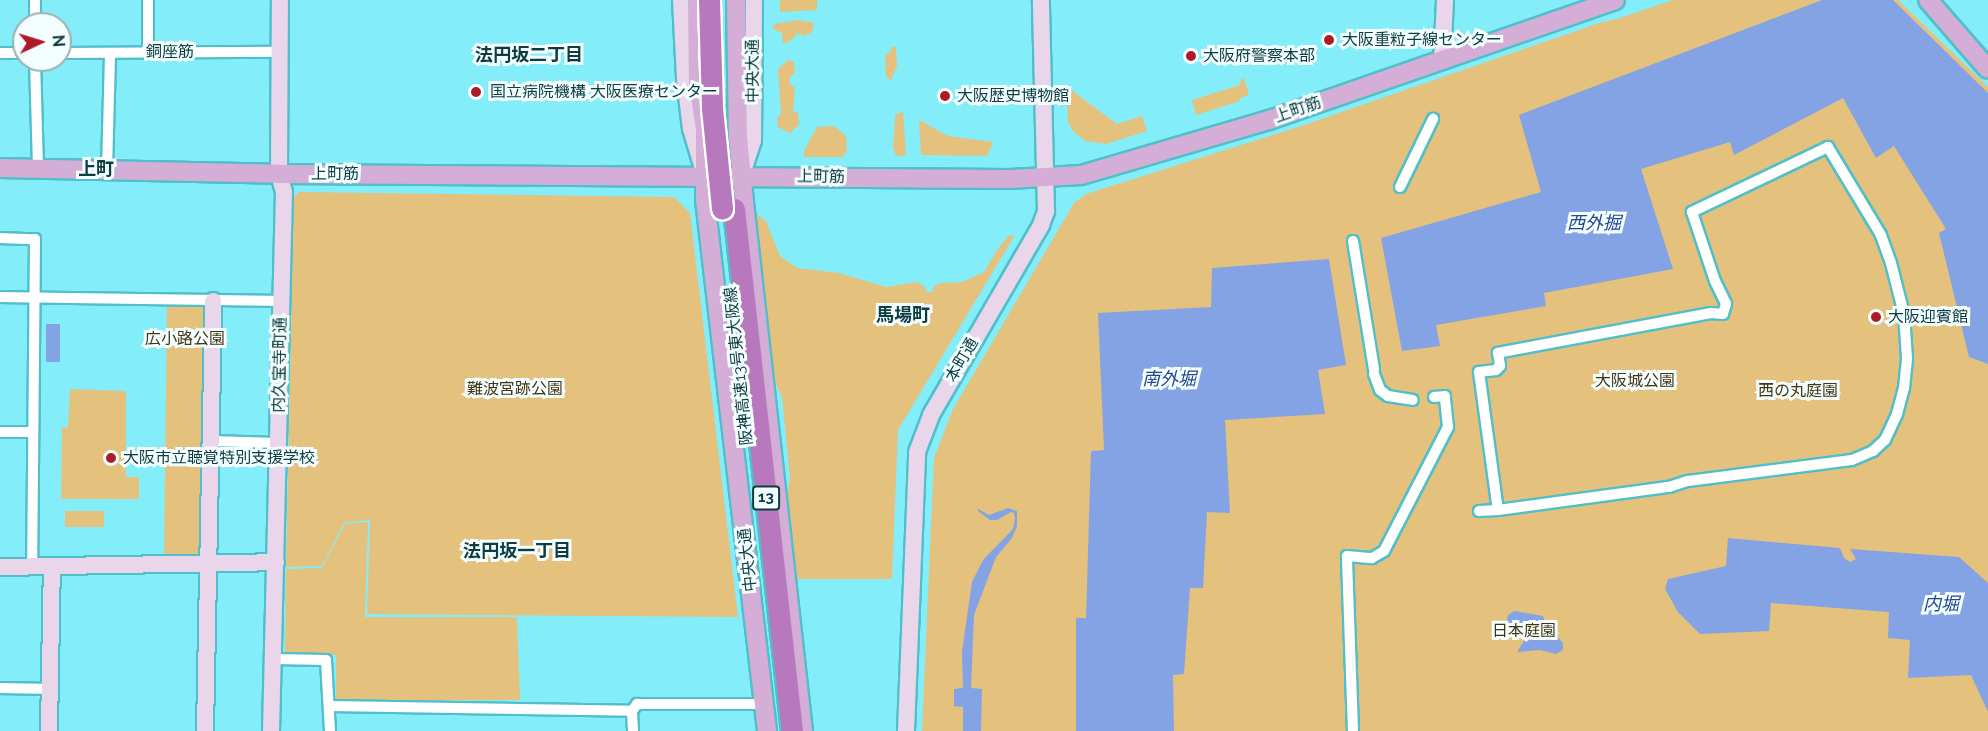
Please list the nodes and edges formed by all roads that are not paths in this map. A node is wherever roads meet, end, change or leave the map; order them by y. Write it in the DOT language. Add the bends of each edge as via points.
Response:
graph roads {
  1 [pos="148,0"];
  2 [pos="280,0"];
  3 [pos="681,0"];
  4 [pos="697,0"];
  5 [pos="708,0"];
  6 [pos="722,0"];
  7 [pos="736,0"];
  8 [pos="754,0"];
  9 [pos="1041,0"];
  10 [pos="1445,0"];
  11 [pos="1615,0"];
  12 [pos="1928,0"];
  13 [pos="702,37"];
  14 [pos="148,52"];
  15 [pos="280,52"];
  16 [pos="72,53"];
  17 [pos="110,53"];
  18 [pos="1442,60"];
  19 [pos="1988,69"];
  20 [pos="35,72"];
  21 [pos="1433,119"];
  22 [pos="705,129"];
  23 [pos="0,168"];
  24 [pos="38,169"];
  25 [pos="107,170"];
  26 [pos="279,174"];
  27 [pos="705,175"];
  28 [pos="742,176"];
  29 [pos="1045,177"];
  30 [pos="1400,187"];
  31 [pos="0,238"];
  32 [pos="1353,241"];
  33 [pos="734,266"];
  34 [pos="0,297"];
  35 [pos="34,297"];
  36 [pos="213,301"];
  37 [pos="281,301"];
  38 [pos="1434,397"];
  39 [pos="1413,400"];
  40 [pos="0,432"];
  41 [pos="33,432"];
  42 [pos="211,441"];
  43 [pos="278,443"];
  44 [pos="1498,510"];
  45 [pos="1479,511"];
  46 [pos="276,562"];
  47 [pos="208,563"];
  48 [pos="32,566"];
  49 [pos="51,566"];
  50 [pos="0,567"];
  51 [pos="274,659"];
  52 [pos="0,688"];
  53 [pos="50,689"];
  54 [pos="764,704"];
  55 [pos="329,706"];
  56 [pos="632,711"];
  57 [pos="49,731"];
  58 [pos="205,731"];
  59 [pos="271,731"];
  60 [pos="330,731"];
  61 [pos="633,731"];
  62 [pos="767,731"];
  63 [pos="780,731"];
  64 [pos="792,731"];
  65 [pos="803,731"];
  66 [pos="906,731"];
  67 [pos="1353,731"];
  1 -- 14 [label="street"];
  2 -- 15 [label="street, 内久宝寺町通"];
  3 -- 27 [label="street, 中央大通" via="690,119"];
  4 -- 13 [label="main road"];
  5 -- 13 [label="highway, bridge"];
  5 -- 33 [label="highway, 阪神高速13号東大阪線 / 13, bridge" via="712,108"];
  6 -- 33 [label="highway, 阪神高速13号東大阪線 / 13"];
  7 -- 28 [label="main road, 中央大通"];
  8 -- 28 [label="street, 中央大通" via="753,141"];
  9 -- 29 [label="street, 本町通"];
  10 -- 18 [label="street"];
  11 -- 18 [label="main road, 上町筋"];
  12 -- 19 [label="main road"];
  13 -- 22 [label="highway" via="708,85"];
  14 -- 15 [label="street, 銅座筋"];
  14 -- 17 [label="street, 銅座筋"];
  15 -- 26 [label="street, 内久宝寺町通"];
  16 -- 17 [label="street, 銅座筋"];
  17 -- 25 [label="street"];
  18 -- 29 [label="main road, 上町筋" via="1269,120 1094,173"];
  20 -- 24 [label="street"];
  21 -- 30 [label="street"];
  22 -- 27 [label="main road, 中央大通"];
  23 -- 24 [label="main road, 上町筋"];
  24 -- 25 [label="main road, 上町筋"];
  25 -- 26 [label="main road, 上町筋"];
  26 -- 27 [label="main road, 上町筋"];
  26 -- 37 [label="street, 内久宝寺町通" via="284,192"];
  27 -- 28 [label="main road, 上町筋"];
  27 -- 54 [label="main road, 中央大通" via="706,212"];
  28 -- 29 [label="main road, 上町筋"];
  28 -- 65 [label="main road, 中央大通"];
  29 -- 66 [label="street, 本町通" via="1046,211 1041,225 931,415 917,452"];
  31 -- 35 [label="street" via="35,239"];
  32 -- 39 [label="street" via="1380,390 1388,396"];
  33 -- 63 [label="highway, 阪神高速13号東大阪線 / 13"];
  33 -- 64 [label="highway, 阪神高速13号東大阪線 / 13"];
  34 -- 35 [label="street"];
  35 -- 36 [label="street"];
  35 -- 41 [label="street"];
  36 -- 37 [label="street"];
  36 -- 42 [label="street"];
  37 -- 43 [label="street, 内久宝寺町通"];
  38 -- 67 [label="street" via="1445,396 1448,427 1384,551 1372,558 1347,556"];
  40 -- 41 [label="street"];
  41 -- 48 [label="street"];
  42 -- 43 [label="street"];
  42 -- 47 [label="street"];
  43 -- 46 [label="street, 内久宝寺町通"];
  44 -- 44 [label="street" via="1852,460 1873,452 1885,441 1904,388 1904,314 1881,236 1828,147 1692,212 1726,304 1723,314 1711,313 1498,353 1500,366 1479,372"];
  44 -- 45 [label="street"];
  46 -- 47 [label="street"];
  46 -- 51 [label="street, 内久宝寺町通"];
  47 -- 49 [label="street"];
  47 -- 58 [label="street"];
  48 -- 49 [label="street"];
  48 -- 50 [label="street"];
  49 -- 53 [label="street"];
  51 -- 55 [label="street" via="326,660"];
  51 -- 59 [label="street, 内久宝寺町通"];
  52 -- 53 [label="street"];
  53 -- 57 [label="street"];
  54 -- 56 [label="street" via="637,704"];
  54 -- 62 [label="main road, 中央大通"];
  55 -- 56 [label="street"];
  55 -- 60 [label="street"];
  56 -- 61 [label="street"];
}
